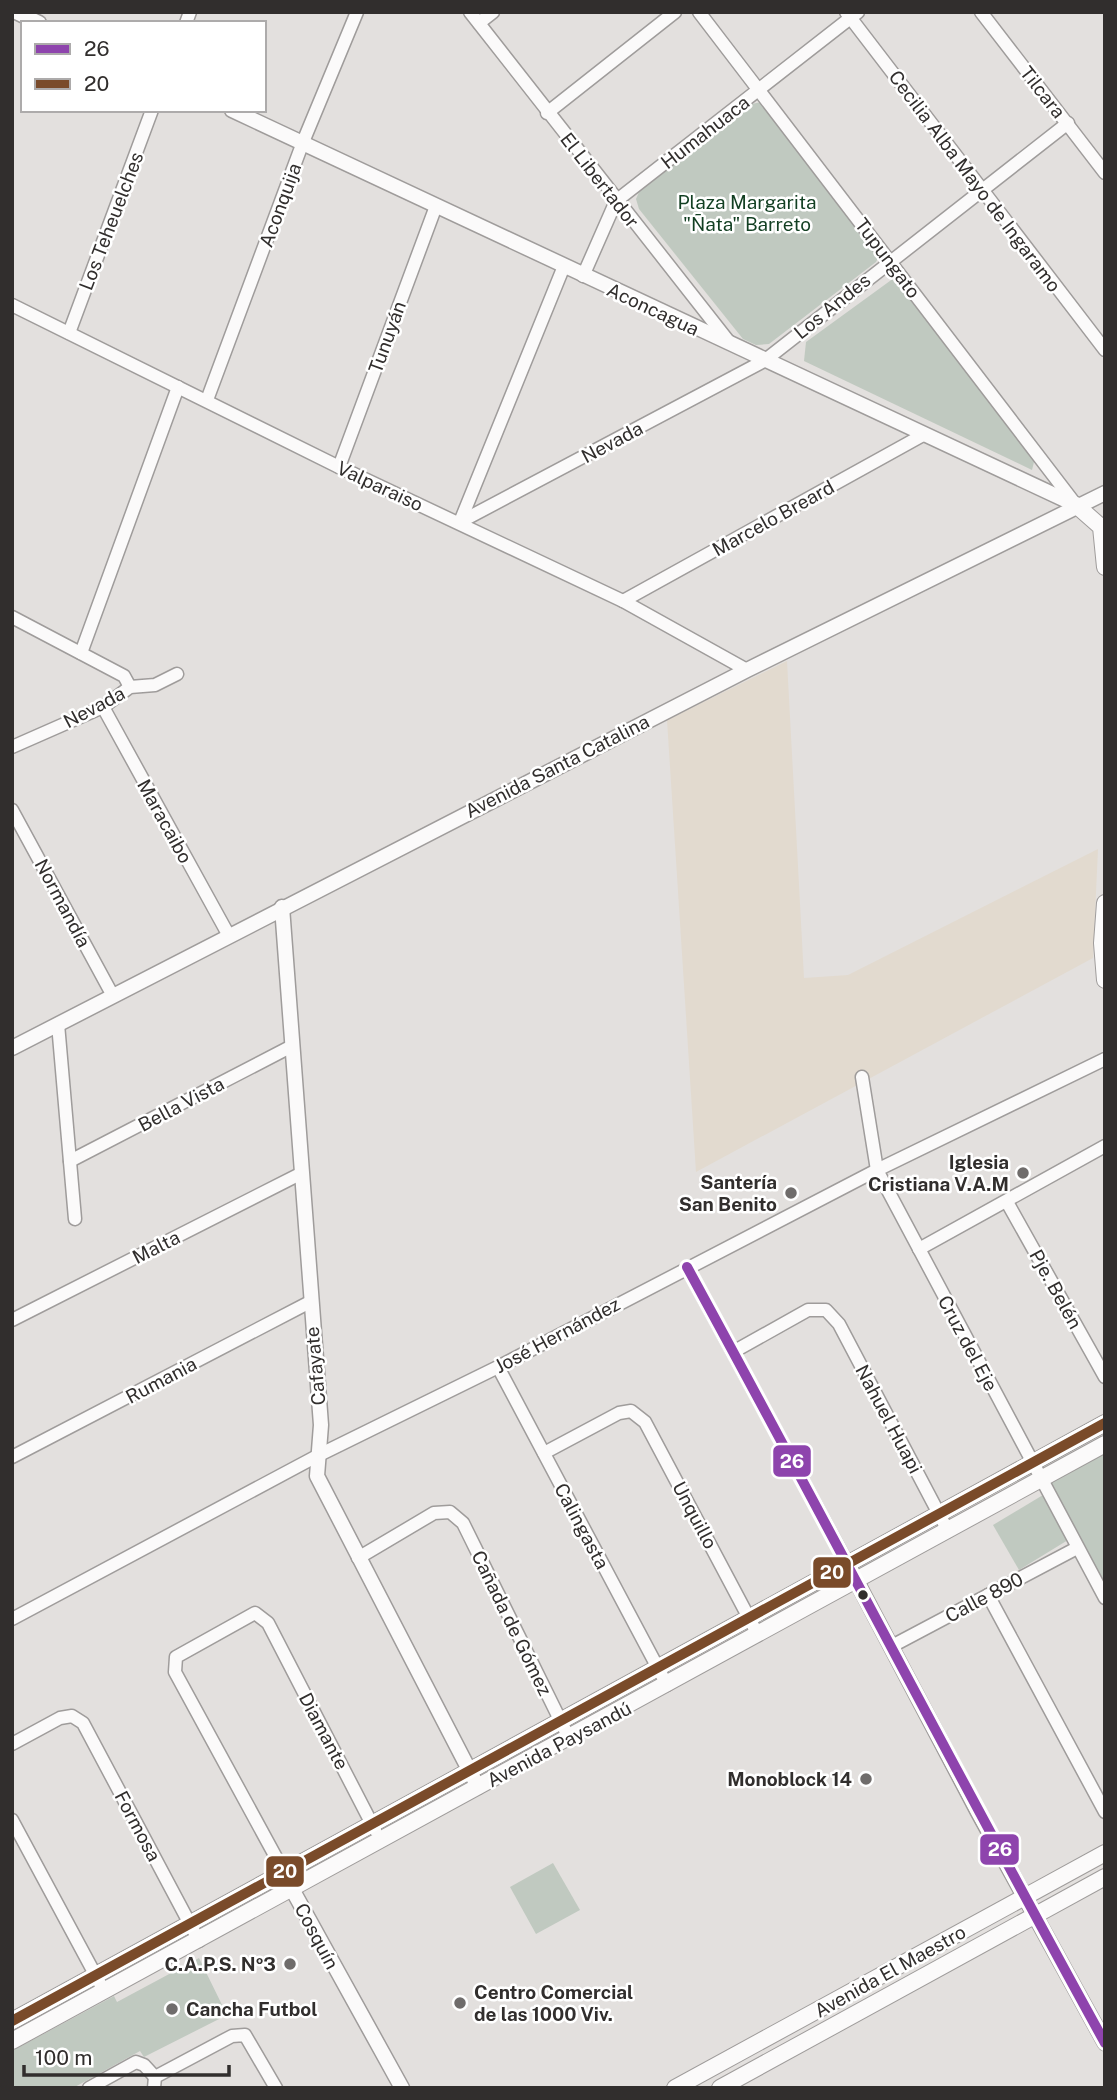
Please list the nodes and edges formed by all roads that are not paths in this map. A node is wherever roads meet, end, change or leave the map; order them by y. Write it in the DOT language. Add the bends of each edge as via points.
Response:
graph roads {
  1 [pos="16,12"];
  2 [pos="357,12"];
  3 [pos="470,12"];
  4 [pos="493,12"];
  5 [pos="675,12"];
  6 [pos="699,12"];
  7 [pos="981,12"];
  8 [pos="851,14"];
  9 [pos="35,21"];
  10 [pos="479,23"];
  11 [pos="758,90"];
  12 [pos="151,112"];
  13 [pos="236,112"];
  14 [pos="547,113"];
  15 [pos="1068,123"];
  16 [pos="303,142"];
  17 [pos="1105,173"];
  18 [pos="981,192"];
  19 [pos="616,201"];
  20 [pos="436,206"];
  21 [pos="890,260"];
  22 [pos="564,267"];
  23 [pos="583,276"];
  24 [pos="12,305"];
  25 [pos="69,332"];
  26 [pos="733,346"];
  27 [pos="1105,350"];
  28 [pos="764,361"];
  29 [pos="178,387"];
  30 [pos="207,401"];
  31 [pos="923,435"];
  32 [pos="339,467"];
  33 [pos="1105,493"];
  34 [pos="1076,505"];
  35 [pos="460,522"];
  36 [pos="1105,567"];
  37 [pos="623,601"];
  38 [pos="12,617"];
  39 [pos="81,653"];
  40 [pos="747,670"];
  41 [pos="177,674"];
  42 [pos="130,687"];
  43 [pos="103,707"];
  44 [pos="12,747"];
  45 [pos="12,810"];
  46 [pos="1105,903"];
  47 [pos="282,907"];
  48 [pos="228,934"];
  49 [pos="1105,980"];
  50 [pos="113,996"];
  51 [pos="58,1024"];
  52 [pos="292,1046"];
  53 [pos="12,1048"];
  54 [pos="1105,1059"];
  55 [pos="862,1077"];
  56 [pos="1105,1146"];
  57 [pos="70,1161"];
  58 [pos="877,1170"];
  59 [pos="300,1174"];
  60 [pos="1007,1202"];
  61 [pos="75,1219"];
  62 [pos="919,1249"];
  63 [pos="687,1267"];
  64 [pos="310,1302"];
  65 [pos="12,1320"];
  66 [pos="733,1352"];
  67 [pos="498,1367"];
  68 [pos="1105,1377"];
  69 [pos="1105,1423"];
  70 [pos="1105,1444"];
  71 [pos="544,1453"];
  72 [pos="317,1456"];
  73 [pos="12,1457"];
  74 [pos="1032,1463"];
  75 [pos="1040,1480"];
  76 [pos="939,1515"];
  77 [pos="948,1531"];
  78 [pos="1077,1548"];
  79 [pos="358,1558"];
  80 [pos="847,1563"];
  81 [pos="857,1579"];
  82 [pos="988,1595"];
  83 [pos="1105,1598"];
  84 [pos="749,1616"];
  85 [pos="12,1619"];
  86 [pos="758,1635"];
  87 [pos="892,1646"];
  88 [pos="657,1669"];
  89 [pos="175,1672"];
  90 [pos="667,1685"];
  91 [pos="560,1722"];
  92 [pos="569,1738"];
  93 [pos="12,1744"];
  94 [pos="470,1771"];
  95 [pos="478,1787"];
  96 [pos="1105,1812"];
  97 [pos="12,1820"];
  98 [pos="372,1823"];
  99 [pos="379,1840"];
  100 [pos="1105,1853"];
  101 [pos="284,1872"];
  102 [pos="1105,1877"];
  103 [pos="291,1888"];
  104 [pos="1024,1897"];
  105 [pos="1034,1915"];
  106 [pos="189,1923"];
  107 [pos="199,1941"];
  108 [pos="97,1975"];
  109 [pos="104,1991"];
  110 [pos="12,2021"];
  111 [pos="12,2041"];
  112 [pos="1105,2043"];
  113 [pos="154,2083"];
  114 [pos="89,2088"];
  115 [pos="276,2088"];
  116 [pos="402,2088"];
  117 [pos="675,2088"];
  118 [pos="720,2088"];
  1 -- 9 [label="street"];
  2 -- 16 [label="street, Aconquija"];
  3 -- 10 [label="street, El Libertador"];
  4 -- 10 [label="street"];
  5 -- 14 [label="street"];
  6 -- 11 [label="street, Tupungato"];
  7 -- 15 [label="street, Tilcara"];
  8 -- 11 [label="street, Humahuaca"];
  8 -- 18 [label="street, Cecilia Alba Mayo de Ingaramo"];
  10 -- 14 [label="street, El Libertador"];
  11 -- 19 [label="street, Humahuaca"];
  11 -- 21 [label="street, Tupungato"];
  12 -- 25 [label="street, Los Teheuelches"];
  13 -- 16 [label="street, Aconcagua"];
  14 -- 19 [label="street, El Libertador"];
  15 -- 17 [label="street, Tilcara"];
  15 -- 18 [label="street, Los Andes"];
  16 -- 20 [label="street, Aconcagua"];
  16 -- 30 [label="street, Aconquija"];
  18 -- 21 [label="street, Los Andes"];
  18 -- 27 [label="street, Cecilia Alba Mayo de Ingaramo"];
  19 -- 23 [label="street, Humahuaca"];
  19 -- 26 [label="street, El Libertador"];
  20 -- 22 [label="street, Aconcagua"];
  20 -- 32 [label="street, Tunuyán"];
  21 -- 28 [label="street, Los Andes"];
  21 -- 34 [label="street, Tupungato"];
  22 -- 23 [label="street, Aconcagua"];
  22 -- 35 [label="street"];
  23 -- 26 [label="street, Aconcagua"];
  24 -- 25 [label="street, Valparaiso"];
  25 -- 29 [label="street, Valparaiso"];
  26 -- 28 [label="street, Aconcagua"];
  28 -- 31 [label="street, Aconcagua"];
  28 -- 35 [label="street, Nevada"];
  29 -- 30 [label="street, Valparaiso"];
  29 -- 39 [label="street"];
  30 -- 32 [label="street, Valparaiso"];
  31 -- 34 [label="street, Aconcagua"];
  31 -- 37 [label="street, Marcelo Breard"];
  32 -- 35 [label="street, Valparaiso"];
  33 -- 34 [label="street, Avenida Santa Catalina"];
  34 -- 36 [label="main road" via="1101,527"];
  34 -- 40 [label="street, Avenida Santa Catalina"];
  35 -- 37 [label="street, Valparaiso"];
  37 -- 40 [label="street, Valparaiso"];
  38 -- 39 [label="street"];
  39 -- 42 [label="street" via="124,676"];
  40 -- 47 [label="street, Avenida Santa Catalina"];
  41 -- 42 [label="street, Nevada" via="155,685"];
  42 -- 43 [label="street, Nevada"];
  43 -- 44 [label="street, Nevada"];
  43 -- 48 [label="street, Maracaibo"];
  45 -- 50 [label="street, Normandía"];
  46 -- 49 [label="main road"];
  47 -- 48 [label="street, Avenida Santa Catalina"];
  47 -- 52 [label="street, Cafayate"];
  48 -- 50 [label="street, Avenida Santa Catalina"];
  50 -- 51 [label="street, Avenida Santa Catalina"];
  51 -- 53 [label="street, Avenida Santa Catalina"];
  51 -- 57 [label="street"];
  52 -- 57 [label="street, Bella Vista"];
  52 -- 59 [label="street, Cafayate"];
  54 -- 58 [label="street, José Hernández"];
  55 -- 58 [label="street, Cruz del Eje"];
  56 -- 60 [label="street"];
  57 -- 61 [label="street"];
  58 -- 62 [label="street, Cruz del Eje"];
  58 -- 63 [label="street, José Hernández"];
  59 -- 64 [label="street, Cafayate"];
  59 -- 65 [label="street, Malta"];
  60 -- 62 [label="street"];
  60 -- 68 [label="street, Pje. Belén"];
  62 -- 74 [label="street, Cruz del Eje"];
  63 -- 66 [label="street"];
  63 -- 67 [label="street, José Hernández"];
  64 -- 72 [label="street, Cafayate" via="321,1425"];
  64 -- 73 [label="street, Rumania"];
  66 -- 76 [label="street, Nahuel Huapi" via="808,1310 826,1310 839,1324"];
  66 -- 80 [label="street"];
  67 -- 71 [label="street, Calingasta"];
  67 -- 72 [label="street, José Hernández"];
  69 -- 74 [label="main road, Avenida Paysandú"];
  70 -- 75 [label="main road, Avenida Paysandú"];
  71 -- 84 [label="street, Unquillo" via="619,1413 631,1411 645,1422"];
  71 -- 88 [label="street, Calingasta"];
  72 -- 79 [label="street, Cafayate" via="317,1476"];
  72 -- 85 [label="street, José Hernández"];
  74 -- 75 [label="street, Cruz del Eje"];
  74 -- 76 [label="main road, Avenida Paysandú"];
  75 -- 77 [label="main road, Avenida Paysandú"];
  75 -- 78 [label="street, Cruz del Eje"];
  76 -- 77 [label="street, Nahuel Huapi"];
  76 -- 80 [label="main road, Avenida Paysandú"];
  77 -- 81 [label="main road, Avenida Paysandú"];
  78 -- 82 [label="street, Calle 890"];
  78 -- 83 [label="street, Cruz del Eje"];
  79 -- 91 [label="street, Cañada de Gómez" via="434,1513 450,1512 463,1523"];
  79 -- 94 [label="street, Cafayate"];
  80 -- 81 [label="street"];
  80 -- 84 [label="main road, Avenida Paysandú"];
  81 -- 86 [label="main road, Avenida Paysandú"];
  81 -- 87 [label="street"];
  82 -- 87 [label="street, Calle 890"];
  82 -- 96 [label="street"];
  84 -- 86 [label="street, Unquillo"];
  84 -- 88 [label="main road, Avenida Paysandú"];
  86 -- 90 [label="main road, Avenida Paysandú"];
  87 -- 104 [label="street"];
  88 -- 90 [label="street, Calingasta"];
  88 -- 91 [label="main road, Avenida Paysandú"];
  89 -- 98 [label="street, Diamante" via="176,1657 256,1613 268,1623"];
  89 -- 101 [label="street, Cosquín"];
  90 -- 92 [label="main road, Avenida Paysandú"];
  91 -- 92 [label="street, Cañada de Gómez"];
  91 -- 94 [label="main road, Avenida Paysandú"];
  92 -- 95 [label="main road, Avenida Paysandú"];
  93 -- 106 [label="street, Formosa" via="60,1718 72,1716 83,1723"];
  94 -- 95 [label="street, Cafayate"];
  94 -- 98 [label="main road, Avenida Paysandú"];
  95 -- 99 [label="main road, Avenida Paysandú"];
  97 -- 108 [label="street"];
  98 -- 99 [label="street, Diamante"];
  98 -- 101 [label="main road, Avenida Paysandú"];
  99 -- 103 [label="main road, Avenida Paysandú"];
  100 -- 104 [label="main road, Avenida El Maestro"];
  101 -- 103 [label="street, Cosquín"];
  101 -- 106 [label="main road, Avenida Paysandú"];
  102 -- 105 [label="main road, Avenida El Maestro"];
  103 -- 107 [label="main road, Avenida Paysandú"];
  103 -- 116 [label="street, Cosquín"];
  104 -- 105 [label="street"];
  104 -- 117 [label="main road, Avenida El Maestro"];
  105 -- 112 [label="street"];
  105 -- 118 [label="main road, Avenida El Maestro"];
  106 -- 107 [label="street, Formosa"];
  106 -- 108 [label="main road, Avenida Paysandú"];
  107 -- 109 [label="main road, Avenida Paysandú"];
  108 -- 109 [label="street"];
  108 -- 110 [label="main road, Avenida Paysandú"];
  109 -- 111 [label="main road, Avenida Paysandú"];
  113 -- 114 [label="street" via="144,2065 136,2062"];
  113 -- 115 [label="street" via="232,2036 245,2035"];
}
